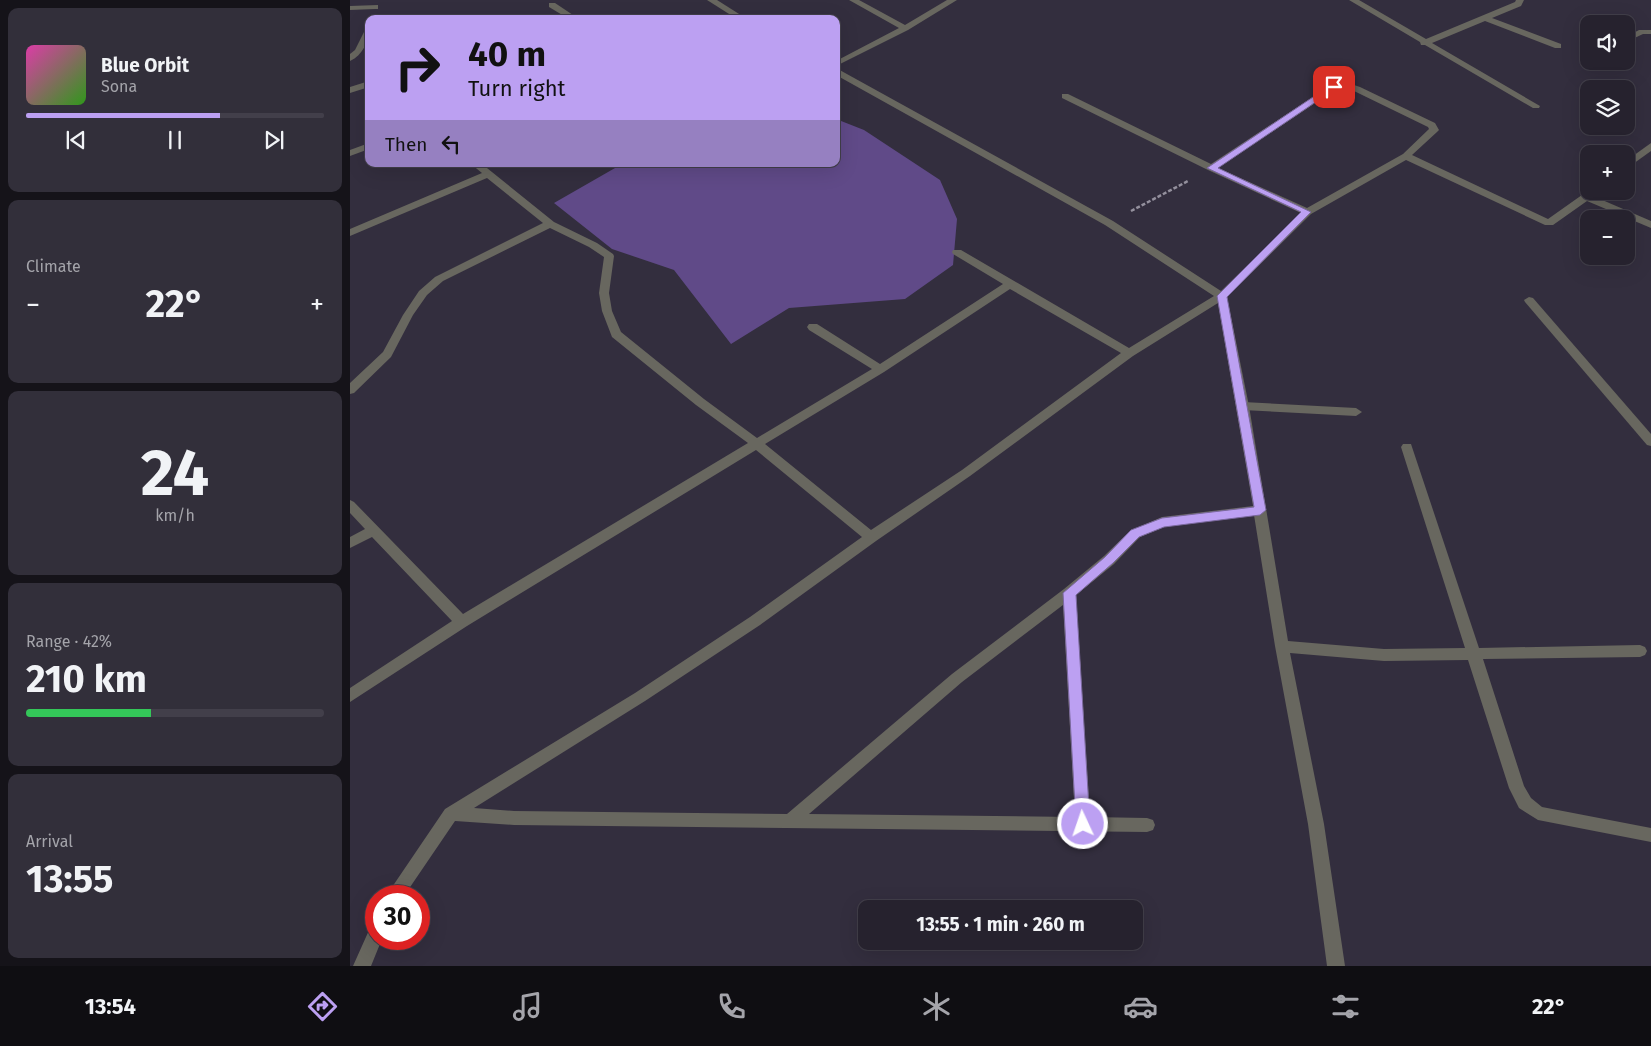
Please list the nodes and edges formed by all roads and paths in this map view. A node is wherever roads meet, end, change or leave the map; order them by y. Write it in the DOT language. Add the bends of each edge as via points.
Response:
graph roads {
  1 [pos="711,0"];
  2 [pos="853,0"];
  3 [pos="953,0"];
  4 [pos="1353,0"];
  5 [pos="1520,0"];
  6 [pos="377,4"];
  7 [pos="552,5"];
  8 [pos="350,8"];
  9 [pos="568,15"];
  10 [pos="736,15"];
  11 [pos="1484,18"];
  12 [pos="905,28"];
  13 [pos="1651,32"];
  14 [pos="1635,36"];
  15 [pos="365,37"];
  16 [pos="1424,43"];
  17 [pos="1558,46"];
  18 [pos="350,58"];
  19 [pos="840,62"];
  20 [pos="840,73"];
  21 [pos="365,85"];
  22 [pos="350,90"];
  23 [pos="1066,96"];
  24 [pos="1536,106"];
  25 [pos="1651,146"];
  26 [pos="365,147"];
  27 [pos="350,153"];
  28 [pos="1406,156"];
  29 [pos="1635,159"];
  30 [pos="480,167"];
  31 [pos="1211,168"];
  32 [pos="488,174"];
  33 [pos="1582,200"];
  34 [pos="1603,200"];
  35 [pos="1307,212"];
  36 [pos="1109,223"];
  37 [pos="550,224"];
  38 [pos="1651,225"];
  39 [pos="350,233"];
  40 [pos="957,252"];
  41 [pos="1010,284"];
  42 [pos="1222,296"];
  43 [pos="1529,300"];
  44 [pos="813,327"];
  45 [pos="1129,353"];
  46 [pos="880,369"];
  47 [pos="350,390"];
  48 [pos="1243,406"];
  49 [pos="1356,412"];
  50 [pos="1651,442"];
  51 [pos="756,443"];
  52 [pos="1407,447"];
  53 [pos="350,505"];
  54 [pos="1260,510"];
  55 [pos="373,530"];
  56 [pos="871,537"];
  57 [pos="350,543"];
  58 [pos="1070,593"];
  59 [pos="462,622"];
  60 [pos="1282,646"];
  61 [pos="1640,651"];
  62 [pos="1474,653"];
  63 [pos="350,696"];
  64 [pos="451,814"];
  65 [pos="791,820"];
  66 [pos="1083,824"];
  67 [pos="1147,825"];
  68 [pos="1651,835"];
  69 [pos="402,885"];
  70 [pos="369,950"];
  71 [pos="362,966"];
  72 [pos="1336,966"];
  1 -- 10 [label="street"];
  2 -- 12 [label="street"];
  3 -- 12 [label="street"];
  4 -- 16 [label="street"];
  5 -- 11 [label="street" via="1518,4"];
  6 -- 8 [label="street"];
  7 -- 9 [label="street"];
  11 -- 16 [label="street"];
  11 -- 17 [label="street"];
  12 -- 19 [label="street"];
  13 -- 14 [label="street"];
  15 -- 18 [label="street"];
  16 -- 24 [label="street"];
  20 -- 36 [label="street"];
  21 -- 22 [label="street"];
  23 -- 31 [label="street"];
  25 -- 29 [label="street"];
  26 -- 27 [label="street"];
  28 -- 31 [label="street" via="1434,130 1432,125 1342,85 1334,87"];
  28 -- 33 [label="street" via="1549,223"];
  28 -- 35 [label="street"];
  30 -- 32 [label="street"];
  31 -- 35 [label="street"];
  31 -- 36 [label="path"];
  32 -- 37 [label="street"];
  32 -- 39 [label="street"];
  34 -- 38 [label="street"];
  35 -- 42 [label="street"];
  36 -- 42 [label="street"];
  37 -- 47 [label="street" via="438,279 423,293 408,315 387,354"];
  37 -- 51 [label="street" via="609,256 604,293 616,334"];
  40 -- 41 [label="street"];
  41 -- 45 [label="street"];
  41 -- 46 [label="street"];
  42 -- 45 [label="street"];
  42 -- 48 [label="street"];
  43 -- 50 [label="street"];
  44 -- 46 [label="street"];
  45 -- 56 [label="street" via="966,473"];
  46 -- 51 [label="street"];
  48 -- 49 [label="street"];
  48 -- 54 [label="street"];
  51 -- 56 [label="street"];
  51 -- 59 [label="street"];
  52 -- 62 [label="street"];
  53 -- 55 [label="street"];
  54 -- 58 [label="street" via="1162,522 1135,534"];
  54 -- 60 [label="street"];
  55 -- 57 [label="street"];
  55 -- 59 [label="street"];
  56 -- 64 [label="street" via="722,643"];
  58 -- 65 [label="street" via="957,678"];
  58 -- 66 [label="street"];
  59 -- 63 [label="street"];
  60 -- 62 [label="street" via="1384,654"];
  60 -- 72 [label="street" via="1316,824"];
  61 -- 62 [label="street"];
  62 -- 68 [label="street" via="1517,788 1526,803 1538,814"];
  64 -- 65 [label="street" via="514,818"];
  64 -- 69 [label="street"];
  65 -- 66 [label="street"];
  66 -- 67 [label="street"];
  70 -- 71 [label="street"];
}
